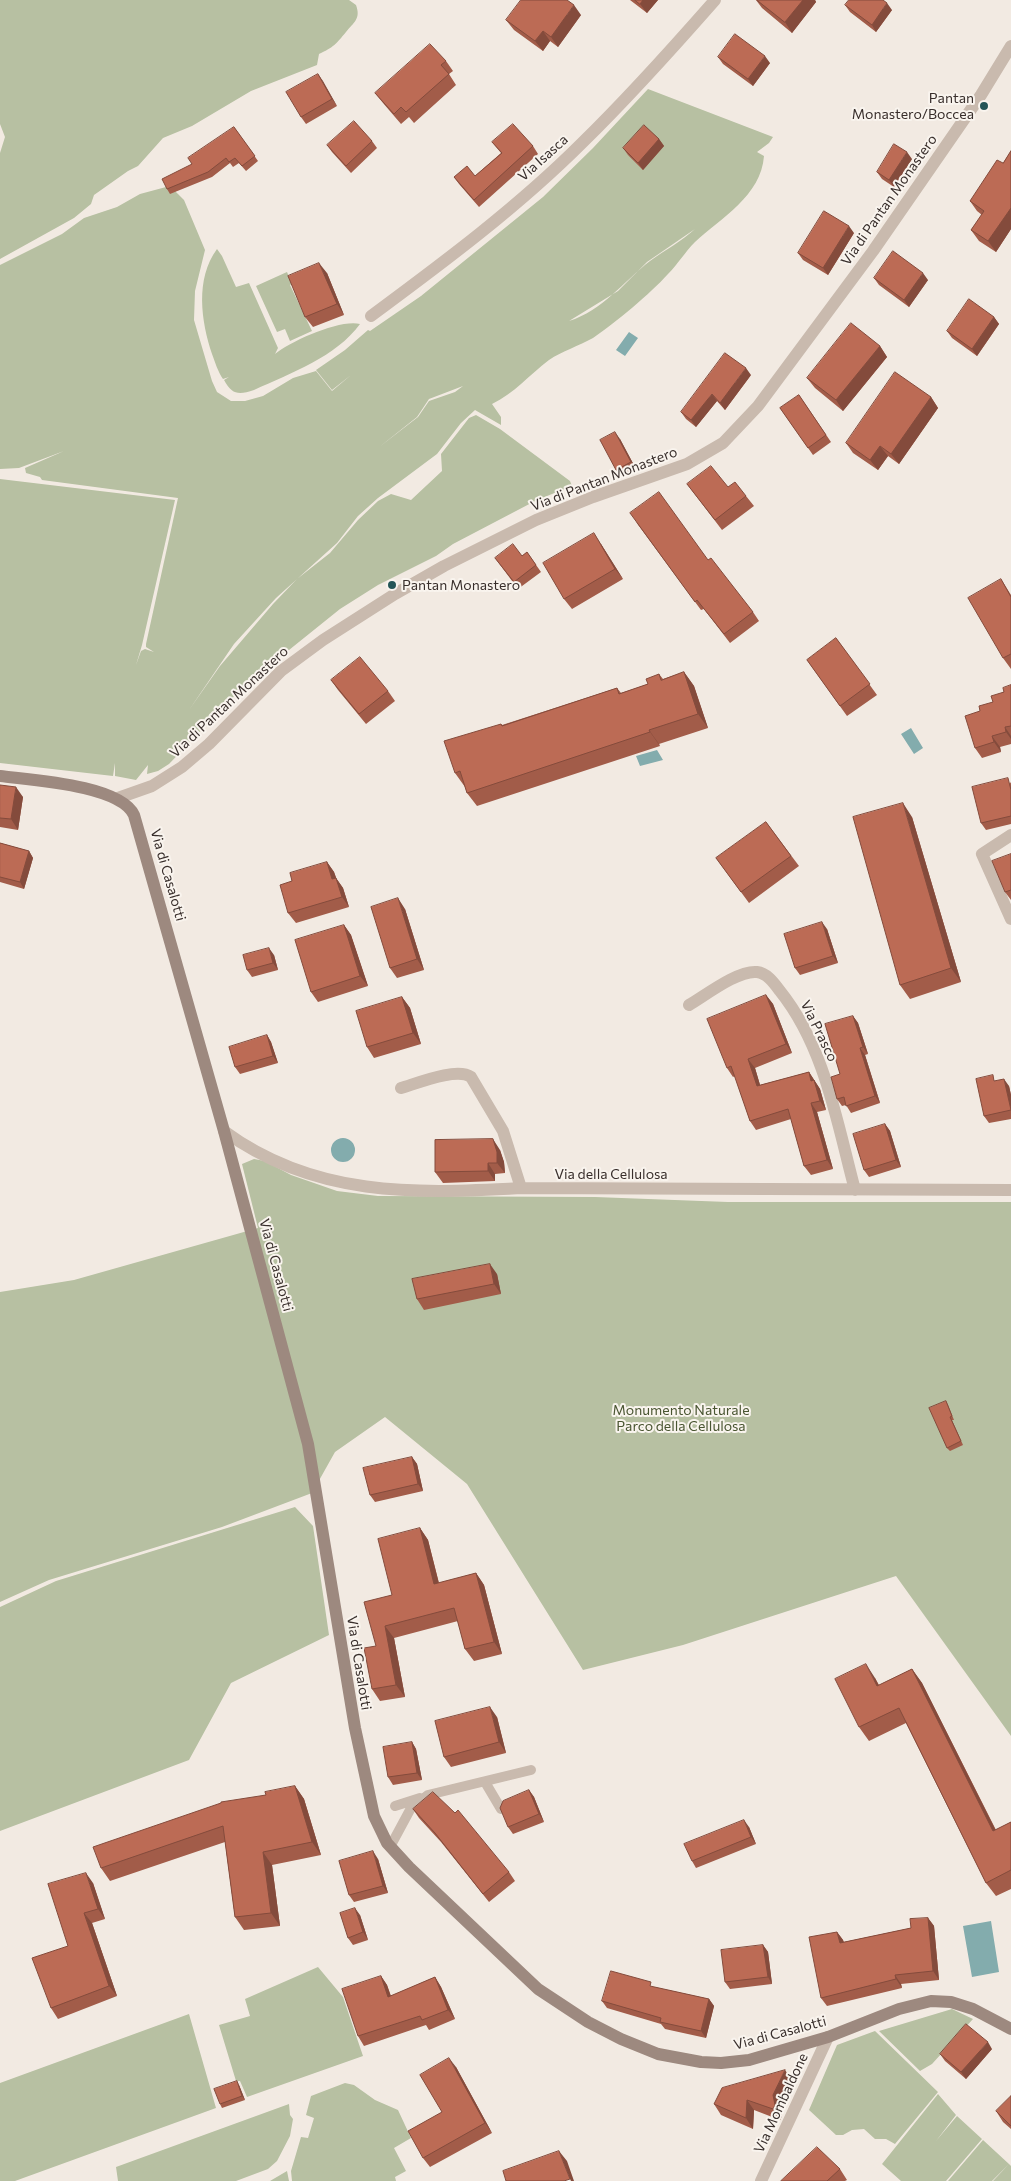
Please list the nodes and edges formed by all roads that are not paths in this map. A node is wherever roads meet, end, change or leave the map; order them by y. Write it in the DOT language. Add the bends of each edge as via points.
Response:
graph roads {
  1 [pos="715,0"];
  2 [pos="1011,46"];
  3 [pos="371,316"];
  4 [pos="0,776"];
  5 [pos="118,798"];
  6 [pos="1011,835"];
  7 [pos="1011,919"];
  8 [pos="689,1005"];
  9 [pos="401,1088"];
  10 [pos="224,1131"];
  11 [pos="520,1188"];
  12 [pos="855,1190"];
  13 [pos="1011,1190"];
  14 [pos="531,1770"];
  15 [pos="485,1782"];
  16 [pos="428,1795"];
  17 [pos="395,1806"];
  18 [pos="501,1809"];
  19 [pos="390,1847"];
  20 [pos="1011,2029"];
  21 [pos="828,2037"];
  22 [pos="761,2181"];
  1 -- 3 [label="street, Via Isasca" via="582,143 445,261"];
  2 -- 5 [label="street, Via di Pantan Monastero" via="873,251 758,406 724,443 687,464 536,520 395,594 289,665 182,767 152,786"];
  4 -- 5 [label="street" via="74,786"];
  5 -- 10 [label="street, Via di Casalotti" via="133,812 142,837"];
  6 -- 7 [label="street" via="982,854"];
  8 -- 12 [label="street, Via Prasco" via="744,973 760,972 770,979 794,1012 817,1058"];
  9 -- 11 [label="street" via="453,1074 471,1077 503,1131"];
  10 -- 11 [label="street, Via della Cellulosa" via="265,1157 339,1183 445,1193"];
  10 -- 19 [label="street, Via di Casalotti" via="308,1444 355,1728 374,1816"];
  11 -- 12 [label="street, Via della Cellulosa"];
  12 -- 13 [label="street, Via della Cellulosa"];
  14 -- 15 [label="lane"];
  15 -- 16 [label="lane"];
  15 -- 18 [label="lane"];
  16 -- 17 [label="lane"];
  16 -- 19 [label="lane" via="411,1808"];
  19 -- 21 [label="street, Via di Casalotti" via="538,1989 582,2019 621,2039 668,2056 721,2063 749,2060"];
  20 -- 21 [label="street, Via di Casalotti" via="973,2009 938,2001 899,2009"];
  21 -- 22 [label="street, Via Mombaldone"];
}
